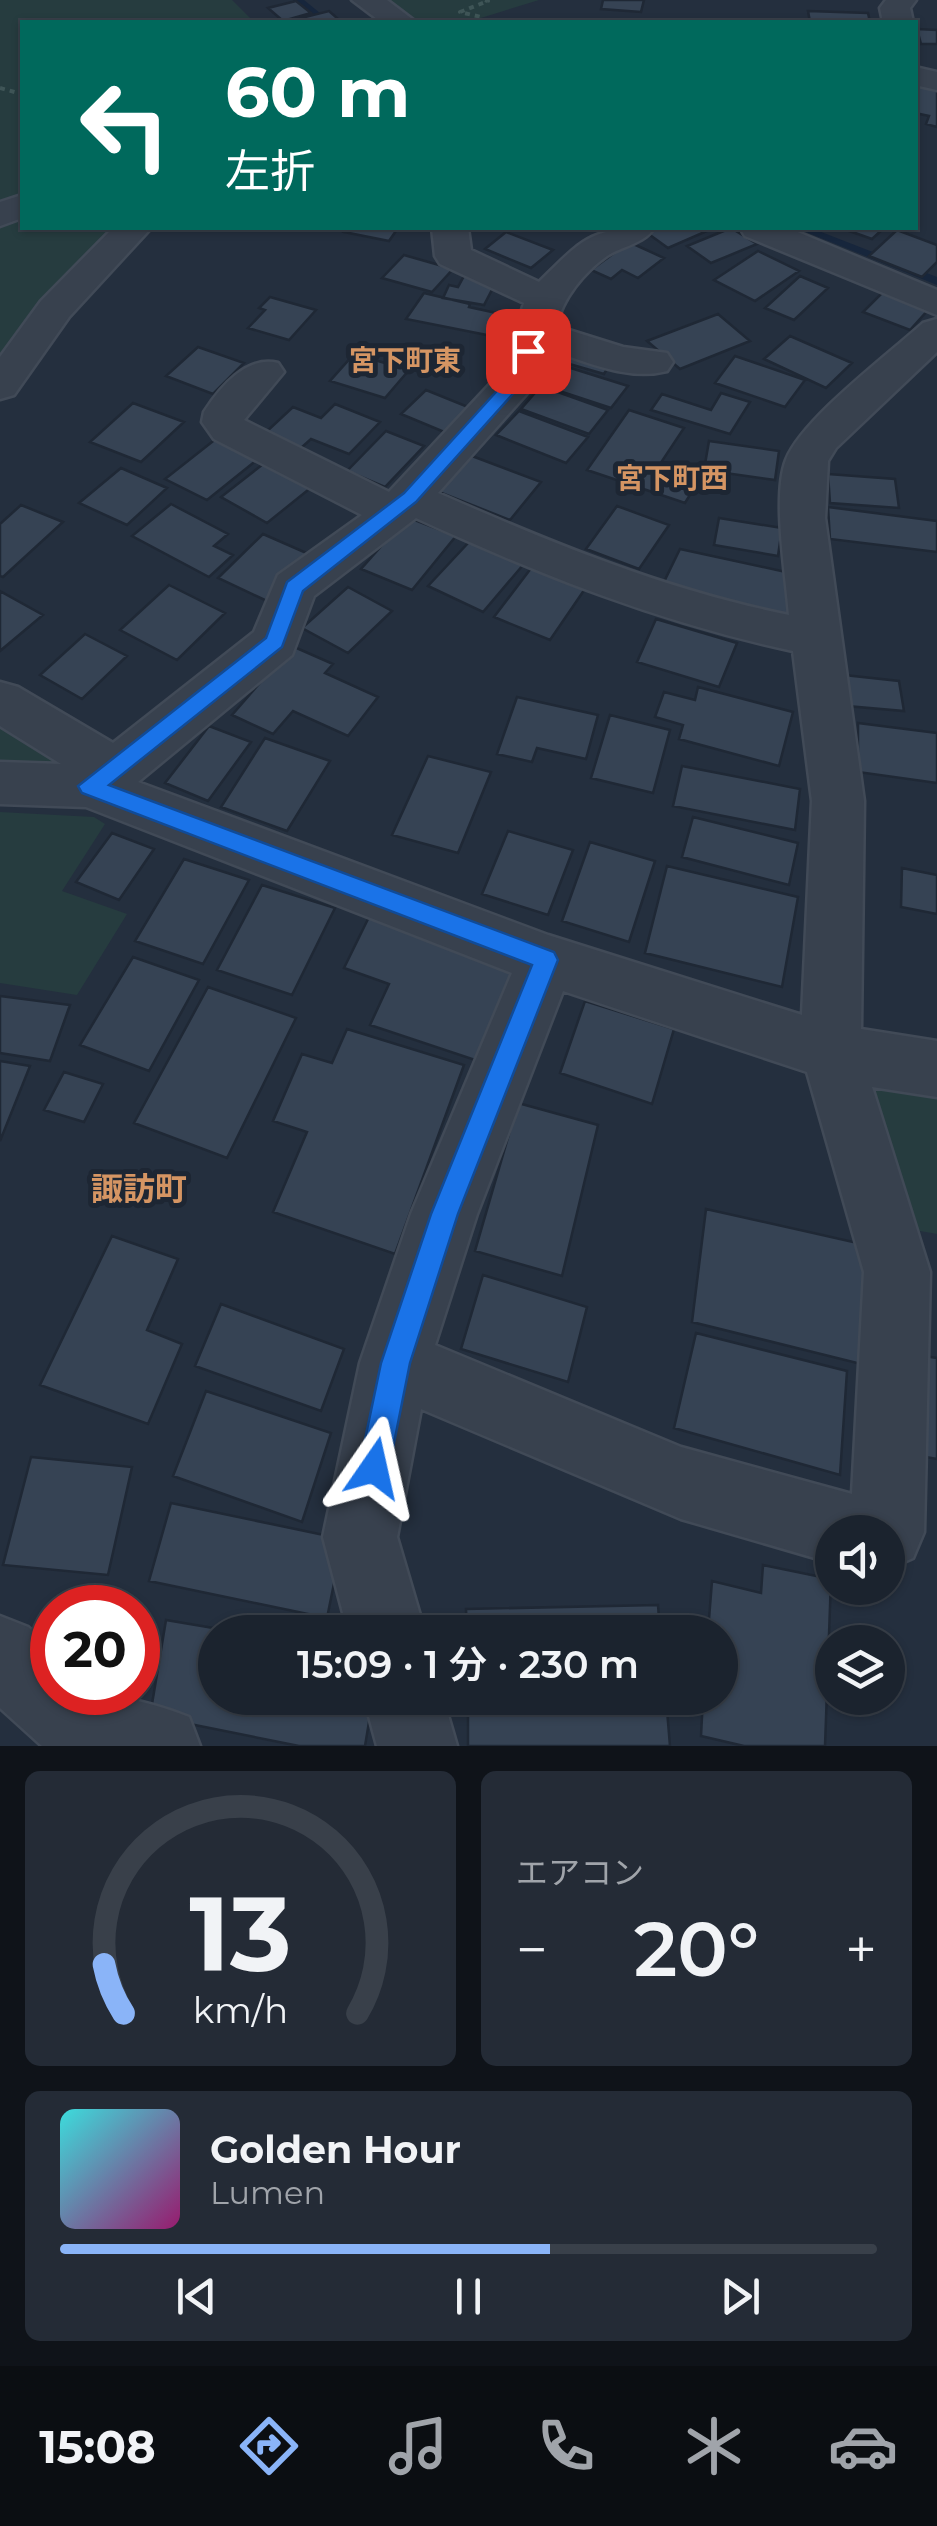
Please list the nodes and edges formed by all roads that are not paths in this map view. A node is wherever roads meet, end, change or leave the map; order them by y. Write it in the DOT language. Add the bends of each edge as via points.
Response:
graph roads {
  1 [pos="367,0"];
  2 [pos="397,20"];
  3 [pos="131,230"];
  4 [pos="450,230"];
  5 [pos="632,230"];
  6 [pos="763,230"];
  7 [pos="937,304"];
  8 [pos="538,314"];
  9 [pos="937,331"];
  10 [pos="654,362"];
  11 [pos="264,372"];
  12 [pos="0,386"];
  13 [pos="402,505"];
  14 [pos="815,638"];
  15 [pos="0,701"];
  16 [pos="105,777"];
  17 [pos="0,783"];
  18 [pos="546,960"];
  19 [pos="831,1052"];
  20 [pos="937,1068"];
  21 [pos="917,1275"];
  22 [pos="395,1363"];
  23 [pos="889,1515"];
  24 [pos="815,1521"];
  25 [pos="381,1615"];
  26 [pos="0,1655"];
  27 [pos="409,1715"];
  28 [pos="160,1746"];
  29 [pos="417,1746"];
  1 -- 2 [label="street"];
  3 -- 12 [label="street" via="55,309"];
  4 -- 8 [label="street" via="453,256"];
  5 -- 8 [label="street" via="593,249"];
  6 -- 7 [label="street"];
  8 -- 10 [label="street" via="619,359"];
  8 -- 13 [label="street" via="524,372"];
  9 -- 14 [label="street" via="821,439 807,462 803,518"];
  11 -- 13 [label="street" via="226,412 222,422 229,429"];
  13 -- 14 [label="street" via="557,564 734,621"];
  13 -- 16 [label="street" via="294,587 275,642"];
  14 -- 19 [label="street" via="838,801"];
  15 -- 16 [label="street" via="90,756"];
  16 -- 17 [label="street"];
  16 -- 18 [label="street"];
  18 -- 19 [label="street"];
  18 -- 22 [label="street" via="444,1214"];
  19 -- 20 [label="street"];
  19 -- 21 [label="street"];
  21 -- 23 [label="street"];
  22 -- 24 [label="street" via="681,1483"];
  22 -- 25 [label="street" via="360,1537"];
  26 -- 28 [label="street" via="79,1726"];
  27 -- 29 [label="street"];
}
